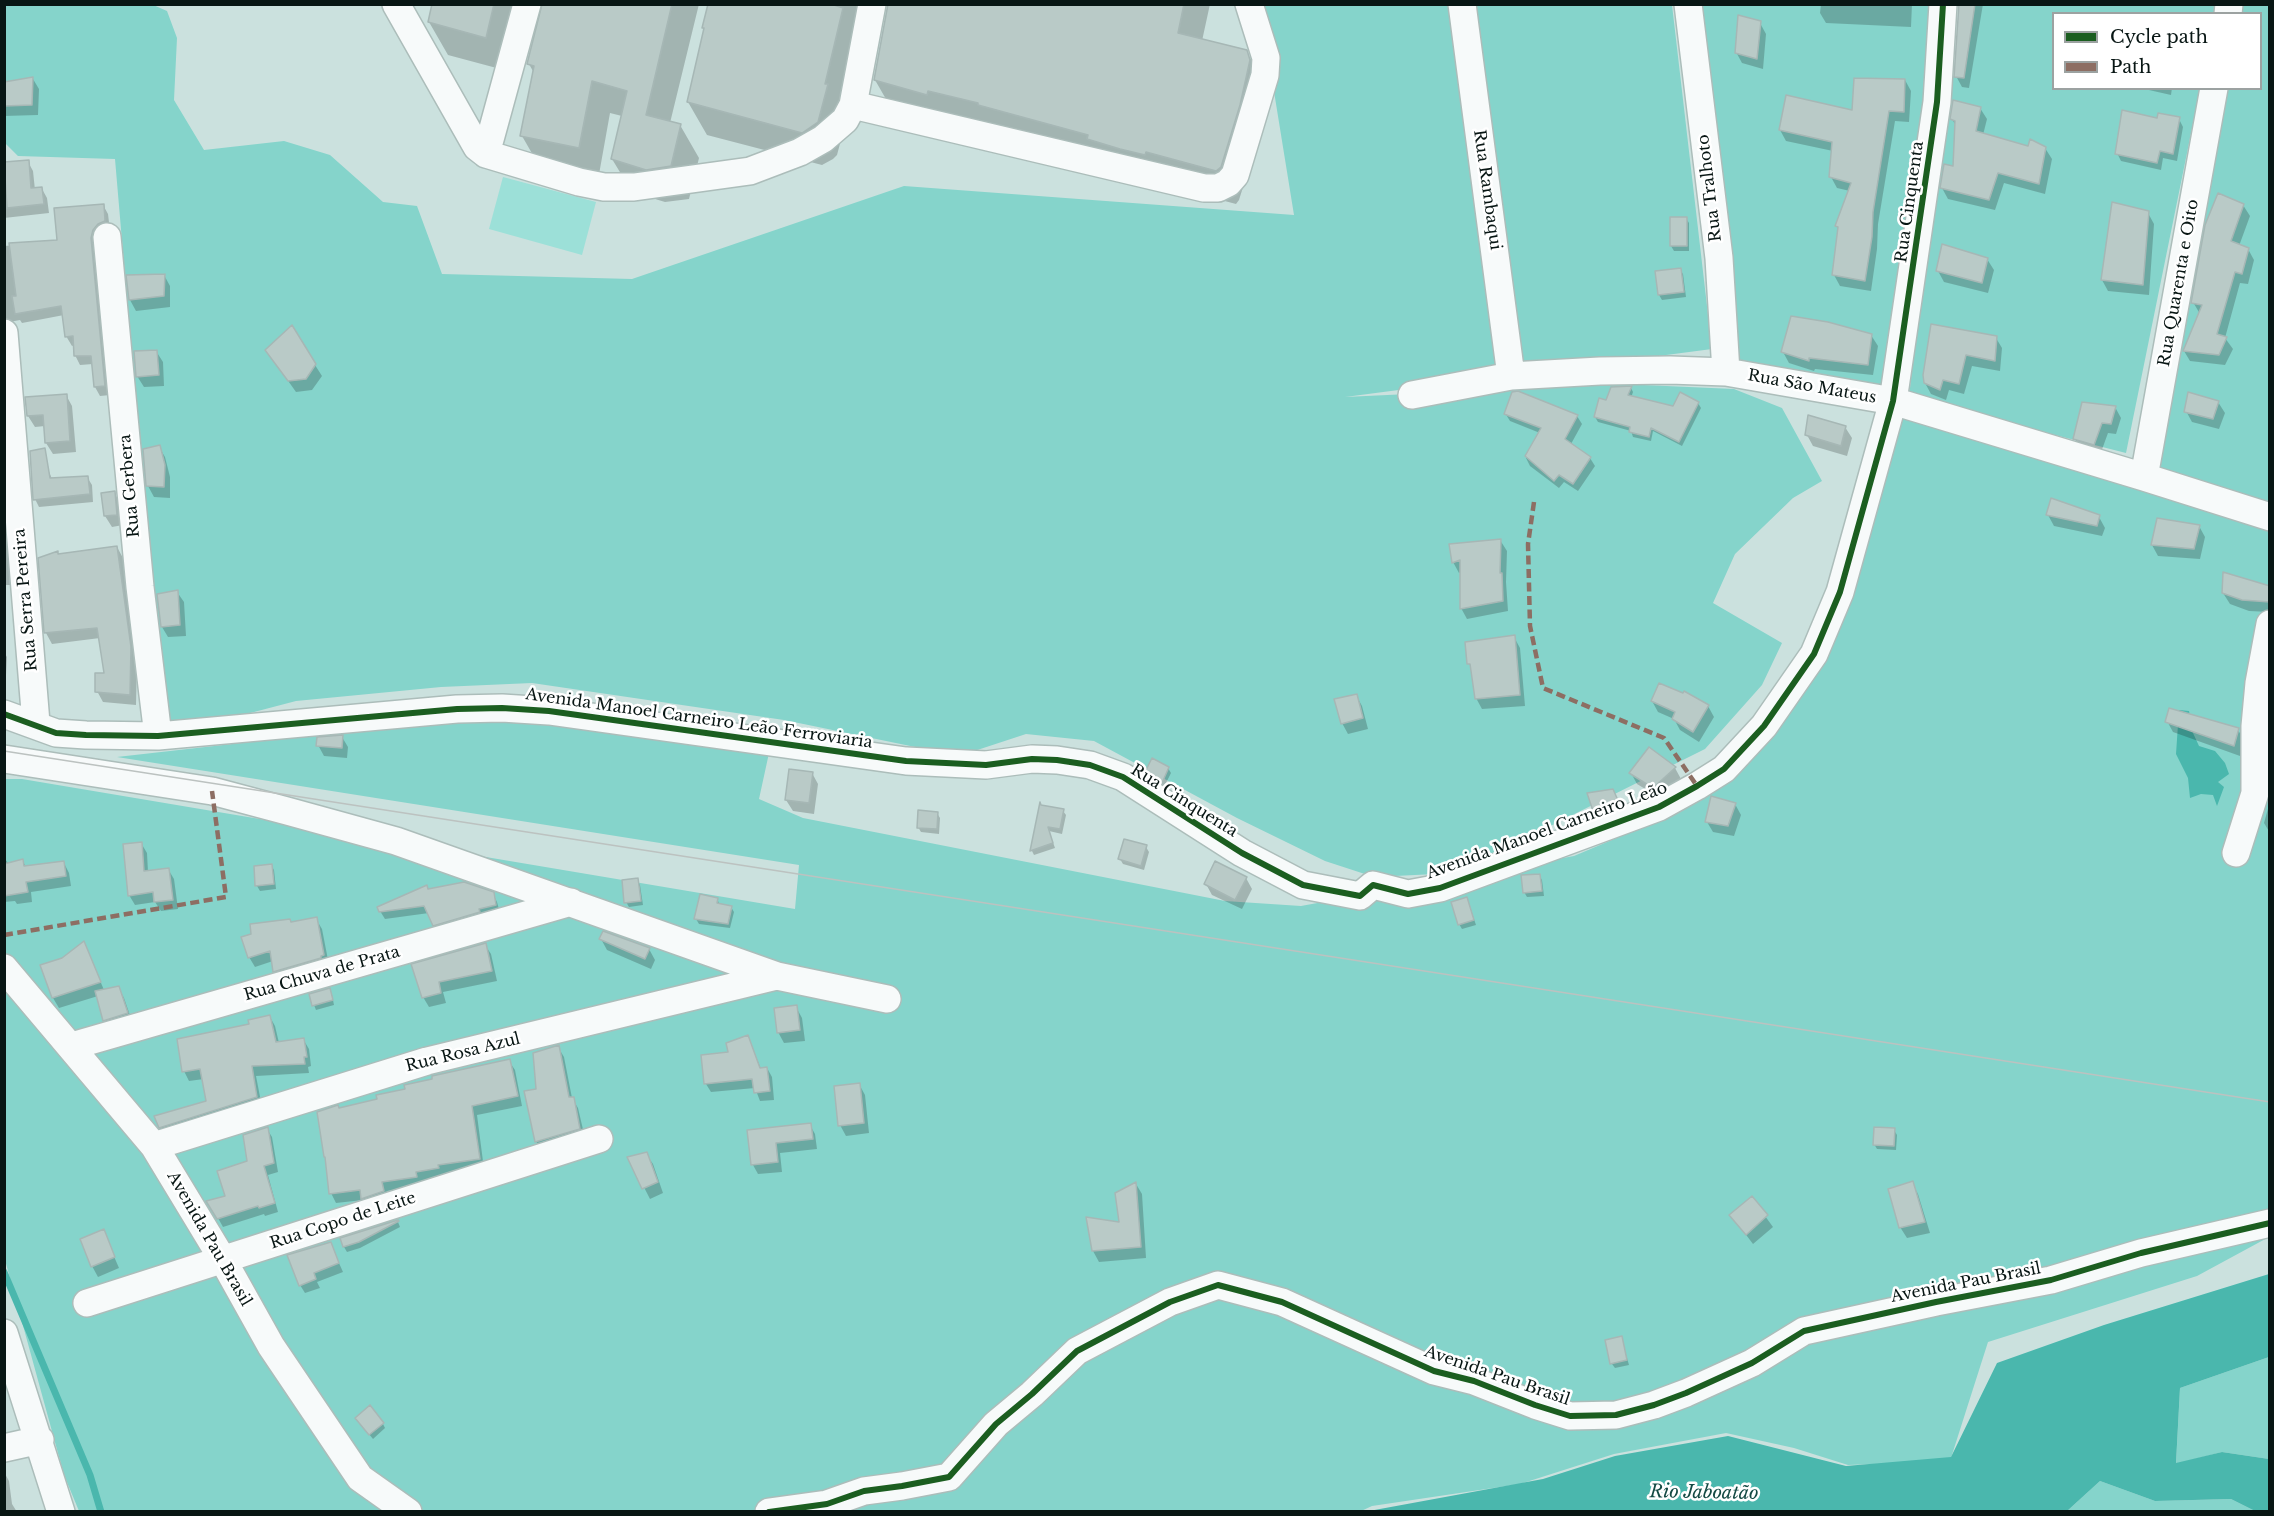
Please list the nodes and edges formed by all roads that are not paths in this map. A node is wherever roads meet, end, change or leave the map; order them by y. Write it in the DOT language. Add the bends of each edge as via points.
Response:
graph roads {
  1 [pos="396,4"];
  2 [pos="527,4"];
  3 [pos="872,4"];
  4 [pos="1249,4"];
  5 [pos="1462,4"];
  6 [pos="1688,4"];
  7 [pos="1943,4"];
  8 [pos="2214,90"];
  9 [pos="853,105"];
  10 [pos="486,154"];
  11 [pos="107,237"];
  12 [pos="4,333"];
  13 [pos="1726,372"];
  14 [pos="1511,376"];
  15 [pos="1412,395"];
  16 [pos="1893,401"];
  17 [pos="2144,477"];
  18 [pos="2270,517"];
  19 [pos="2270,624"];
  20 [pos="4,714"];
  21 [pos="36,723"];
  22 [pos="158,735"];
  23 [pos="4,759"];
  24 [pos="986,765"];
  25 [pos="2236,853"];
  26 [pos="1326,890"];
  27 [pos="571,902"];
  28 [pos="4,968"];
  29 [pos="777,976"];
  30 [pos="887,999"];
  31 [pos="72,1046"];
  32 [pos="599,1139"];
  33 [pos="154,1146"];
  34 [pos="2270,1223"];
  35 [pos="223,1260"];
  36 [pos="87,1303"];
  37 [pos="4,1333"];
  38 [pos="40,1440"];
  39 [pos="4,1448"];
  40 [pos="61,1512"];
  41 [pos="408,1512"];
  42 [pos="769,1512"];
  1 -- 10 [label="street" via="469,135"];
  2 -- 10 [label="street"];
  3 -- 9 [label="street"];
  4 -- 9 [label="street" via="1267,66 1235,175 1218,188 1204,188"];
  5 -- 14 [label="street, Rua Rambaqui"];
  6 -- 13 [label="street, Rua Tralhoto" via="1719,258"];
  7 -- 16 [label="street, Rua Cinquenta" via="1937,102"];
  8 -- 17 [label="street, Rua Quarenta e Oito"];
  9 -- 10 [label="street" via="845,120 823,139 750,171 634,187 579,182"];
  11 -- 22 [label="street, Rua Gerbera"];
  12 -- 21 [label="street, Rua Serra Pereira"];
  13 -- 14 [label="street, Rua São Mateus" via="1600,371"];
  13 -- 16 [label="street, Rua São Mateus"];
  14 -- 15 [label="street, Rua São Mateus"];
  16 -- 17 [label="street, Rua São Mateus"];
  16 -- 26 [label="street, Avenida Manoel Carneiro Leão" via="1843,582 1814,654 1764,726 1724,769 1659,807 1440,888 1408,894 1373,885 1360,896"];
  17 -- 18 [label="street, Rua São Mateus"];
  19 -- 25 [label="street" via="2255,726 2255,793"];
  20 -- 21 [label="street, Avenida Manoel Carneiro Leão Ferroviaria"];
  21 -- 22 [label="street, Avenida Manoel Carneiro Leão Ferroviaria" via="56,733"];
  22 -- 24 [label="street, Avenida Manoel Carneiro Leão Ferroviaria" via="502,708 549,711 906,761"];
  23 -- 27 [label="street" via="212,791 396,841"];
  24 -- 26 [label="street, Rua Cinquenta" via="1057,760 1090,765 1123,777 1242,853 1303,885"];
  27 -- 29 [label="street"];
  27 -- 31 [label="street, Rua Chuva de Prata"];
  28 -- 31 [label="street, Avenida Pau Brasil"];
  29 -- 30 [label="street"];
  29 -- 33 [label="street, Rua Rosa Azul" via="427,1061"];
  31 -- 33 [label="street, Avenida Pau Brasil"];
  32 -- 35 [label="street, Rua Copo de Leite"];
  33 -- 35 [label="street, Avenida Pau Brasil"];
  34 -- 42 [label="street, Avenida Pau Brasil" via="2141,1253 2051,1280 1804,1331 1752,1363 1686,1393 1616,1415 1570,1416 1535,1405 1474,1381 1434,1371 1282,1302 1218,1285 1170,1302 1077,1351 996,1424 949,1477 864,1491 827,1504"];
  35 -- 36 [label="street, Rua Copo de Leite"];
  35 -- 41 [label="street, Avenida Pau Brasil" via="271,1346 360,1478"];
  37 -- 38 [label="street"];
  38 -- 39 [label="street"];
  38 -- 40 [label="street"];
}
